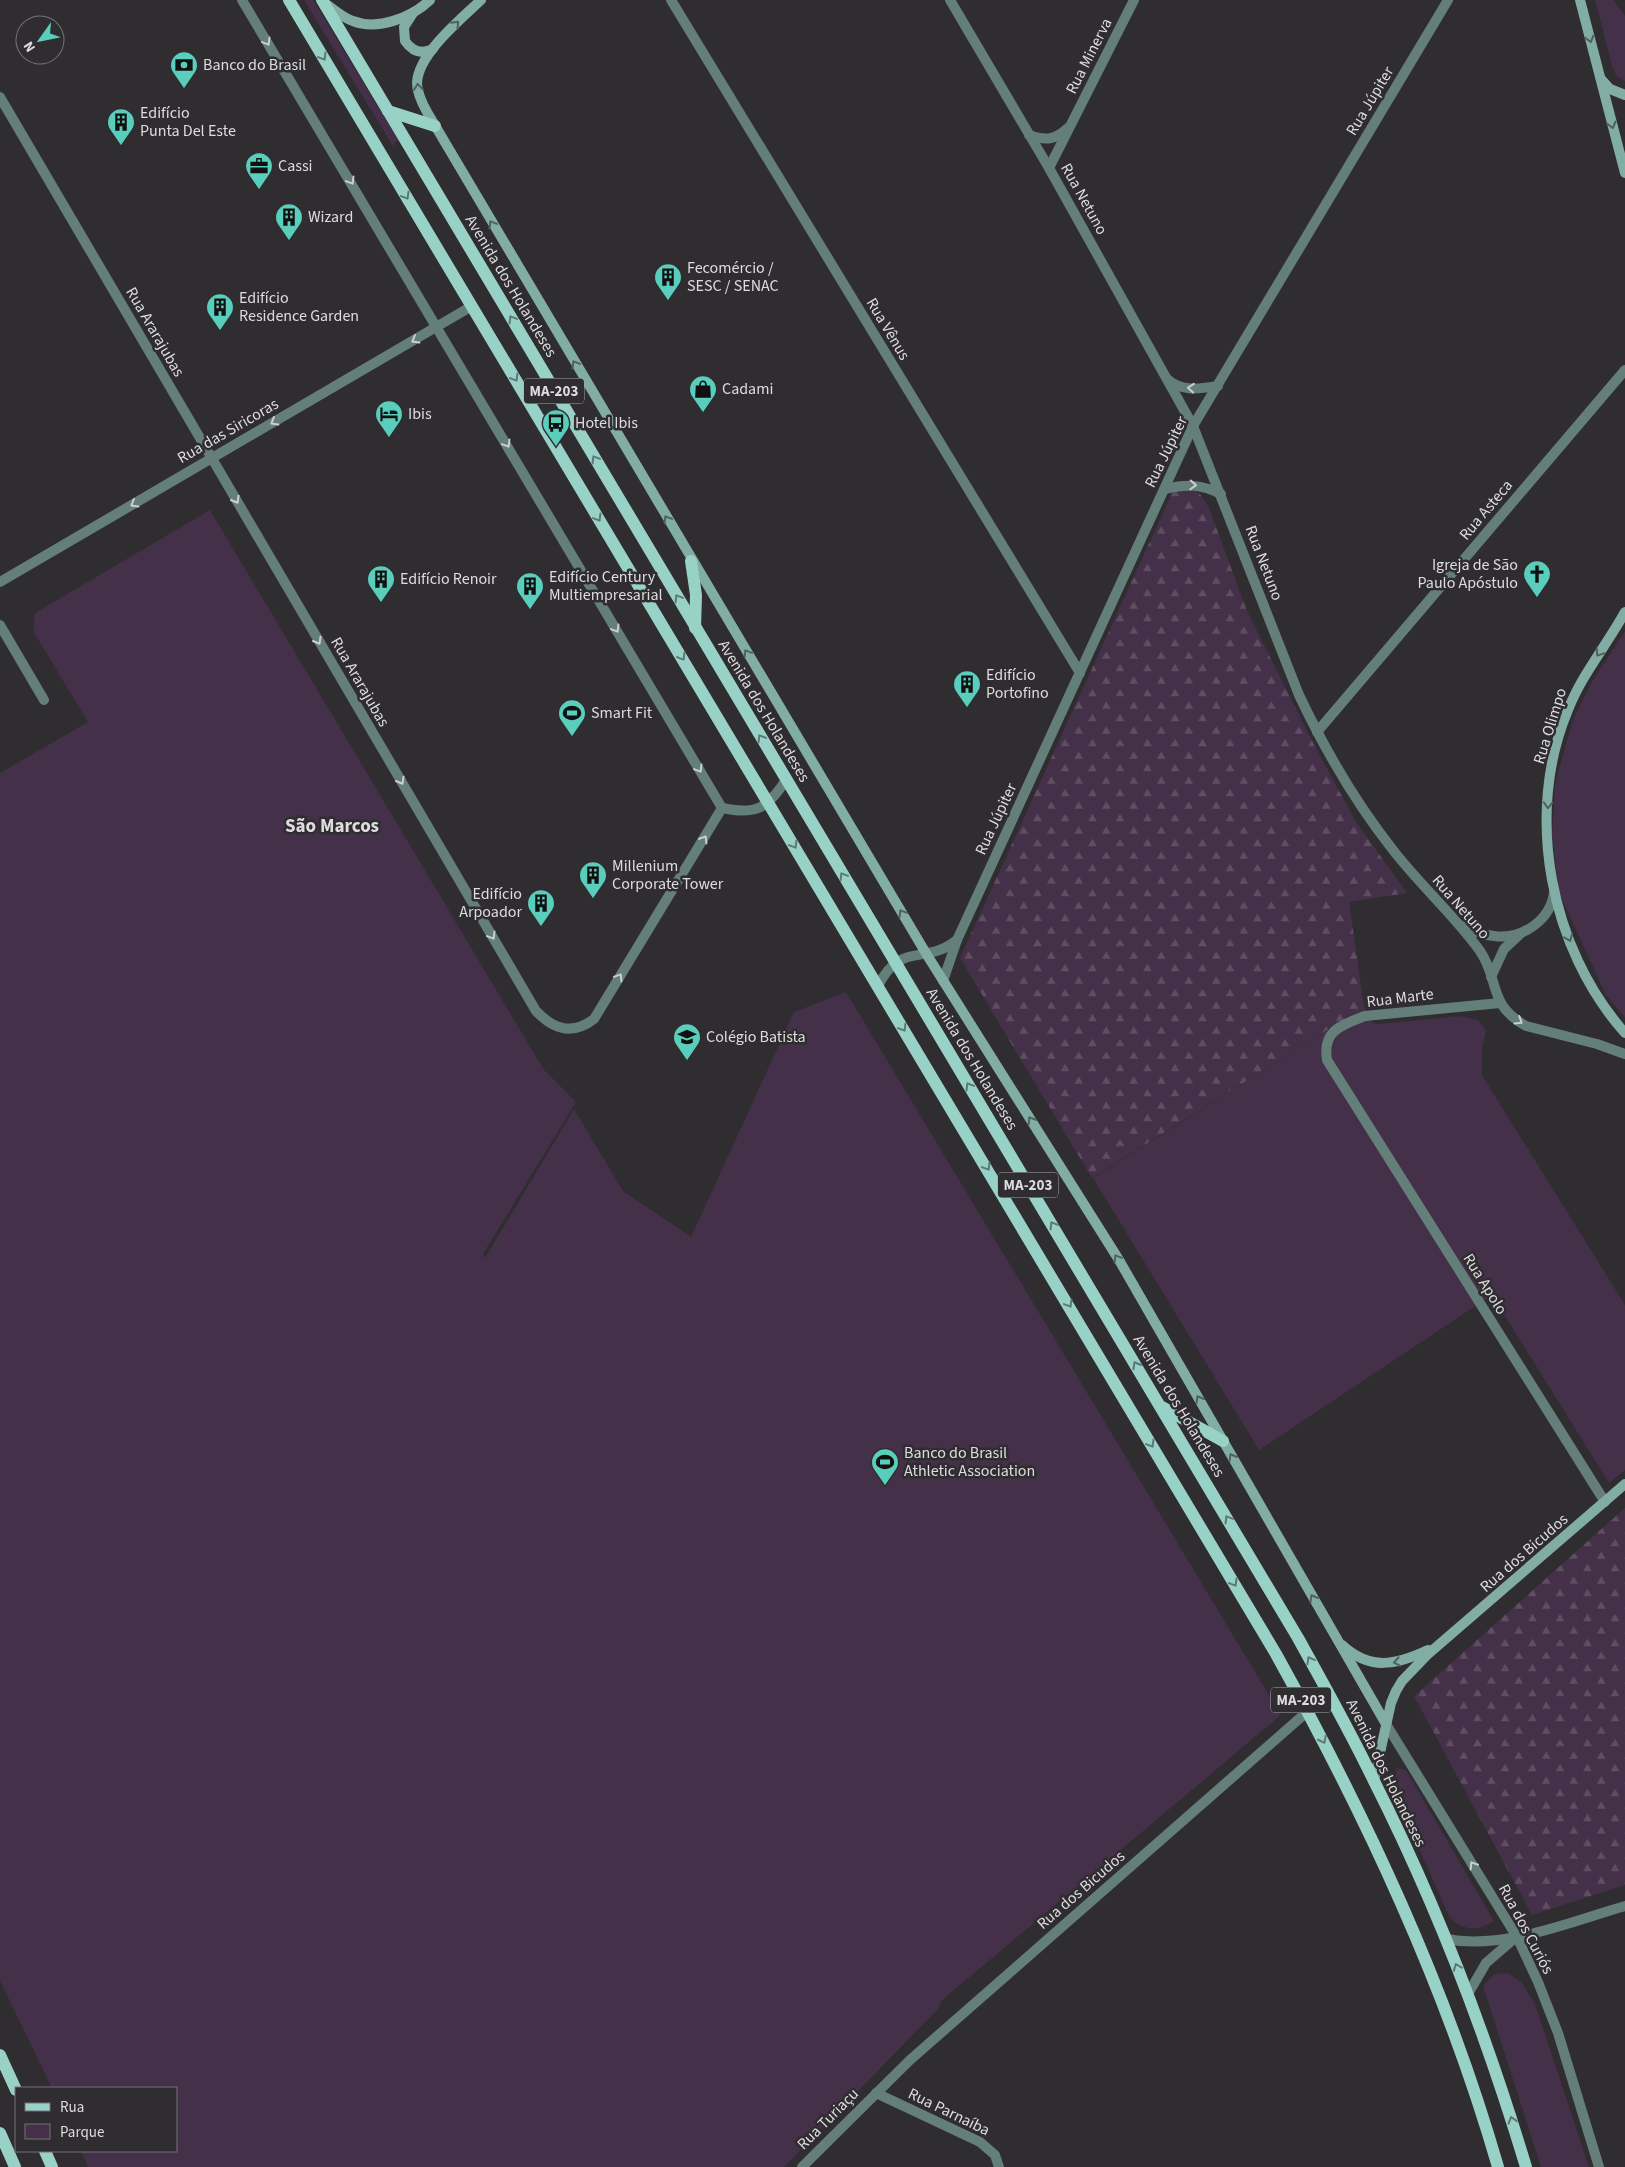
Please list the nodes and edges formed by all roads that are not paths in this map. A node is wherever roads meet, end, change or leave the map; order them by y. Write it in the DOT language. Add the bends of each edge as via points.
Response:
graph roads {
  1 [pos="242,0"];
  2 [pos="289,0"];
  3 [pos="430,0"];
  4 [pos="481,0"];
  5 [pos="671,0"];
  6 [pos="950,0"];
  7 [pos="1134,0"];
  8 [pos="1448,0"];
  9 [pos="1580,0"];
  10 [pos="323,1"];
  11 [pos="413,14"];
  12 [pos="433,49"];
  13 [pos="1600,78"];
  14 [pos="1625,95"];
  15 [pos="0,97"];
  16 [pos="388,111"];
  17 [pos="435,126"];
  18 [pos="1071,126"];
  19 [pos="1029,135"];
  20 [pos="1049,168"];
  21 [pos="1625,173"];
  22 [pos="472,306"];
  23 [pos="437,326"];
  24 [pos="1623,374"];
  25 [pos="1167,379"];
  26 [pos="1218,386"];
  27 [pos="1193,426"];
  28 [pos="211,458"];
  29 [pos="1165,489"];
  30 [pos="1221,494"];
  31 [pos="691,561"];
  32 [pos="0,582"];
  33 [pos="1625,612"];
  34 [pos="0,625"];
  35 [pos="696,628"];
  36 [pos="1080,673"];
  37 [pos="44,700"];
  38 [pos="1317,732"];
  39 [pos="786,780"];
  40 [pos="769,803"];
  41 [pos="722,808"];
  42 [pos="1554,892"];
  43 [pos="1457,924"];
  44 [pos="1524,931"];
  45 [pos="957,940"];
  46 [pos="927,955"];
  47 [pos="895,963"];
  48 [pos="1491,977"];
  49 [pos="943,981"];
  50 [pos="878,986"];
  51 [pos="1500,1002"];
  52 [pos="1625,1033"];
  53 [pos="1625,1054"];
  54 [pos="1339,1081"];
  55 [pos="1160,1407"];
  56 [pos="1223,1441"];
  57 [pos="1625,1484"];
  58 [pos="1604,1502"];
  59 [pos="1337,1640"];
  60 [pos="1442,1644"];
  61 [pos="1308,1711"];
  62 [pos="1386,1724"];
  63 [pos="1374,1780"];
  64 [pos="1625,1906"];
  65 [pos="1517,1937"];
  66 [pos="1446,1939"];
  67 [pos="1468,1994"];
  68 [pos="0,2055"];
  69 [pos="15,2088"];
  70 [pos="876,2093"];
  71 [pos="0,2133"];
  72 [pos="45,2152"];
  73 [pos="15,2167"];
  74 [pos="52,2167"];
  75 [pos="802,2167"];
  76 [pos="999,2167"];
  77 [pos="1498,2167"];
  78 [pos="1526,2167"];
  79 [pos="1599,2167"];
  1 -- 23 [label="street, one-way"];
  2 -- 22 [label="main road, MA-203, one-way"];
  3 -- 11 [label="main road"];
  12 -- 4 [label="main road, Avenida dos Holandeses, one-way"];
  5 -- 36 [label="street, Rua Vênus"];
  6 -- 19 [label="street, Rua Netuno"];
  7 -- 18 [label="street, Rua Minerva"];
  8 -- 26 [label="street, Rua Júpiter"];
  9 -- 13 [label="main road, one-way"];
  10 -- 11 [label="main road" via="347,19 361,24 380,23"];
  10 -- 16 [label="main road, Avenida dos Holandeses / MA-203"];
  11 -- 12 [label="main road" via="404,26 405,41 417,52"];
  17 -- 12 [label="main road, Avenida dos Holandeses, one-way" via="419,96 417,81 422,64"];
  13 -- 14 [label="main road" via="1610,89"];
  13 -- 21 [label="main road, one-way"];
  15 -- 28 [label="street, Rua Ararajubas"];
  16 -- 17 [label="main road"];
  35 -- 16 [label="main road, Avenida dos Holandeses / MA-203, one-way"];
  31 -- 17 [label="main road, Avenida dos Holandeses, one-way"];
  18 -- 19 [label="street" via="1048,140"];
  18 -- 20 [label="street, Rua Minerva"];
  19 -- 20 [label="street, Rua Netuno"];
  20 -- 25 [label="street, Rua Netuno"];
  22 -- 23 [label="street, Rua das Siricoras"];
  22 -- 40 [label="main road, MA-203, one-way"];
  23 -- 28 [label="street, Rua das Siricoras, one-way"];
  23 -- 41 [label="street, one-way"];
  24 -- 38 [label="street, Rua Asteca"];
  26 -- 25 [label="street, one-way" via="1188,388 1174,385"];
  25 -- 27 [label="street, Rua Netuno"];
  26 -- 27 [label="street, Rua Júpiter"];
  27 -- 29 [label="street, Rua Júpiter"];
  27 -- 30 [label="street, Rua Netuno"];
  28 -- 32 [label="street, Rua das Siricoras, one-way"];
  28 -- 41 [label="street, Rua Ararajubas, one-way" via="536,1011 546,1022 572,1030 594,1019"];
  29 -- 30 [label="street, one-way" via="1192,484"];
  29 -- 36 [label="street, Rua Júpiter"];
  30 -- 38 [label="street, Rua Netuno" via="1284,657"];
  31 -- 35 [label="main road"];
  46 -- 31 [label="main road, Avenida dos Holandeses, one-way"];
  33 -- 42 [label="main road, Rua Olimpo, one-way" via="1581,680 1554,753 1546,836"];
  34 -- 37 [label="street"];
  39 -- 35 [label="main road, Avenida dos Holandeses / MA-203, one-way"];
  36 -- 45 [label="street, Rua Júpiter"];
  38 -- 43 [label="street, Rua Netuno" via="1370,819"];
  39 -- 40 [label="street"];
  47 -- 39 [label="main road, Avenida dos Holandeses / MA-203, one-way"];
  40 -- 41 [label="street" via="747,812"];
  40 -- 50 [label="main road, MA-203, one-way"];
  42 -- 44 [label="street" via="1547,912"];
  42 -- 52 [label="main road, one-way" via="1582,966 1605,1007"];
  43 -- 44 [label="street" via="1492,936"];
  43 -- 48 [label="street, Rua Netuno" via="1480,951"];
  44 -- 48 [label="street" via="1504,949"];
  45 -- 46 [label="street"];
  45 -- 49 [label="street, Rua Júpiter"];
  46 -- 47 [label="street" via="912,955"];
  46 -- 49 [label="main road, Avenida dos Holandeses"];
  47 -- 50 [label="street"];
  55 -- 47 [label="main road, Avenida dos Holandeses / MA-203, one-way"];
  48 -- 51 [label="street, Rua Netuno"];
  56 -- 49 [label="main road, Avenida dos Holandeses, one-way" via="1119,1260"];
  50 -- 61 [label="main road, MA-203, one-way"];
  51 -- 53 [label="street, Rua Netuno, one-way" via="1515,1020 1526,1026"];
  51 -- 54 [label="street, Rua Marte" via="1365,1016 1349,1022 1327,1039 1325,1047 1327,1060"];
  54 -- 58 [label="street, Rua Apolo"];
  55 -- 56 [label="main road"];
  63 -- 55 [label="main road, Avenida dos Holandeses / MA-203, one-way" via="1298,1638"];
  59 -- 56 [label="main road, Avenida dos Holandeses, one-way"];
  57 -- 58 [label="main road, Rua dos Bicudos"];
  58 -- 60 [label="main road, Rua dos Bicudos"];
  60 -- 59 [label="main road, Rua dos Bicudos, one-way" via="1407,1660 1379,1663 1356,1655"];
  59 -- 62 [label="main road, Avenida dos Holandeses"];
  60 -- 62 [label="main road, Rua dos Bicudos" via="1402,1681 1391,1702"];
  61 -- 70 [label="street, Rua dos Bicudos"];
  61 -- 77 [label="main road, MA-203, one-way" via="1362,1818 1433,1973"];
  62 -- 63 [label="main road, Rua dos Bicudos"];
  65 -- 62 [label="street, Rua dos Curiós, one-way"];
  63 -- 66 [label="main road, Avenida dos Holandeses / MA-203"];
  64 -- 65 [label="street"];
  65 -- 66 [label="street" via="1475,1943"];
  65 -- 67 [label="street" via="1486,1963"];
  65 -- 79 [label="street, Rua dos Curiós" via="1558,2033"];
  67 -- 66 [label="main road, Avenida dos Holandeses / MA-203, one-way"];
  78 -- 67 [label="main road, Avenida dos Holandeses / MA-203, one-way"];
  68 -- 69 [label="main road"];
  70 -- 75 [label="street, Rua Turiaçu"];
  70 -- 76 [label="street, Rua Parnaíba" via="980,2142 994,2155"];
  71 -- 73 [label="main road"];
  72 -- 74 [label="main road"];
}
